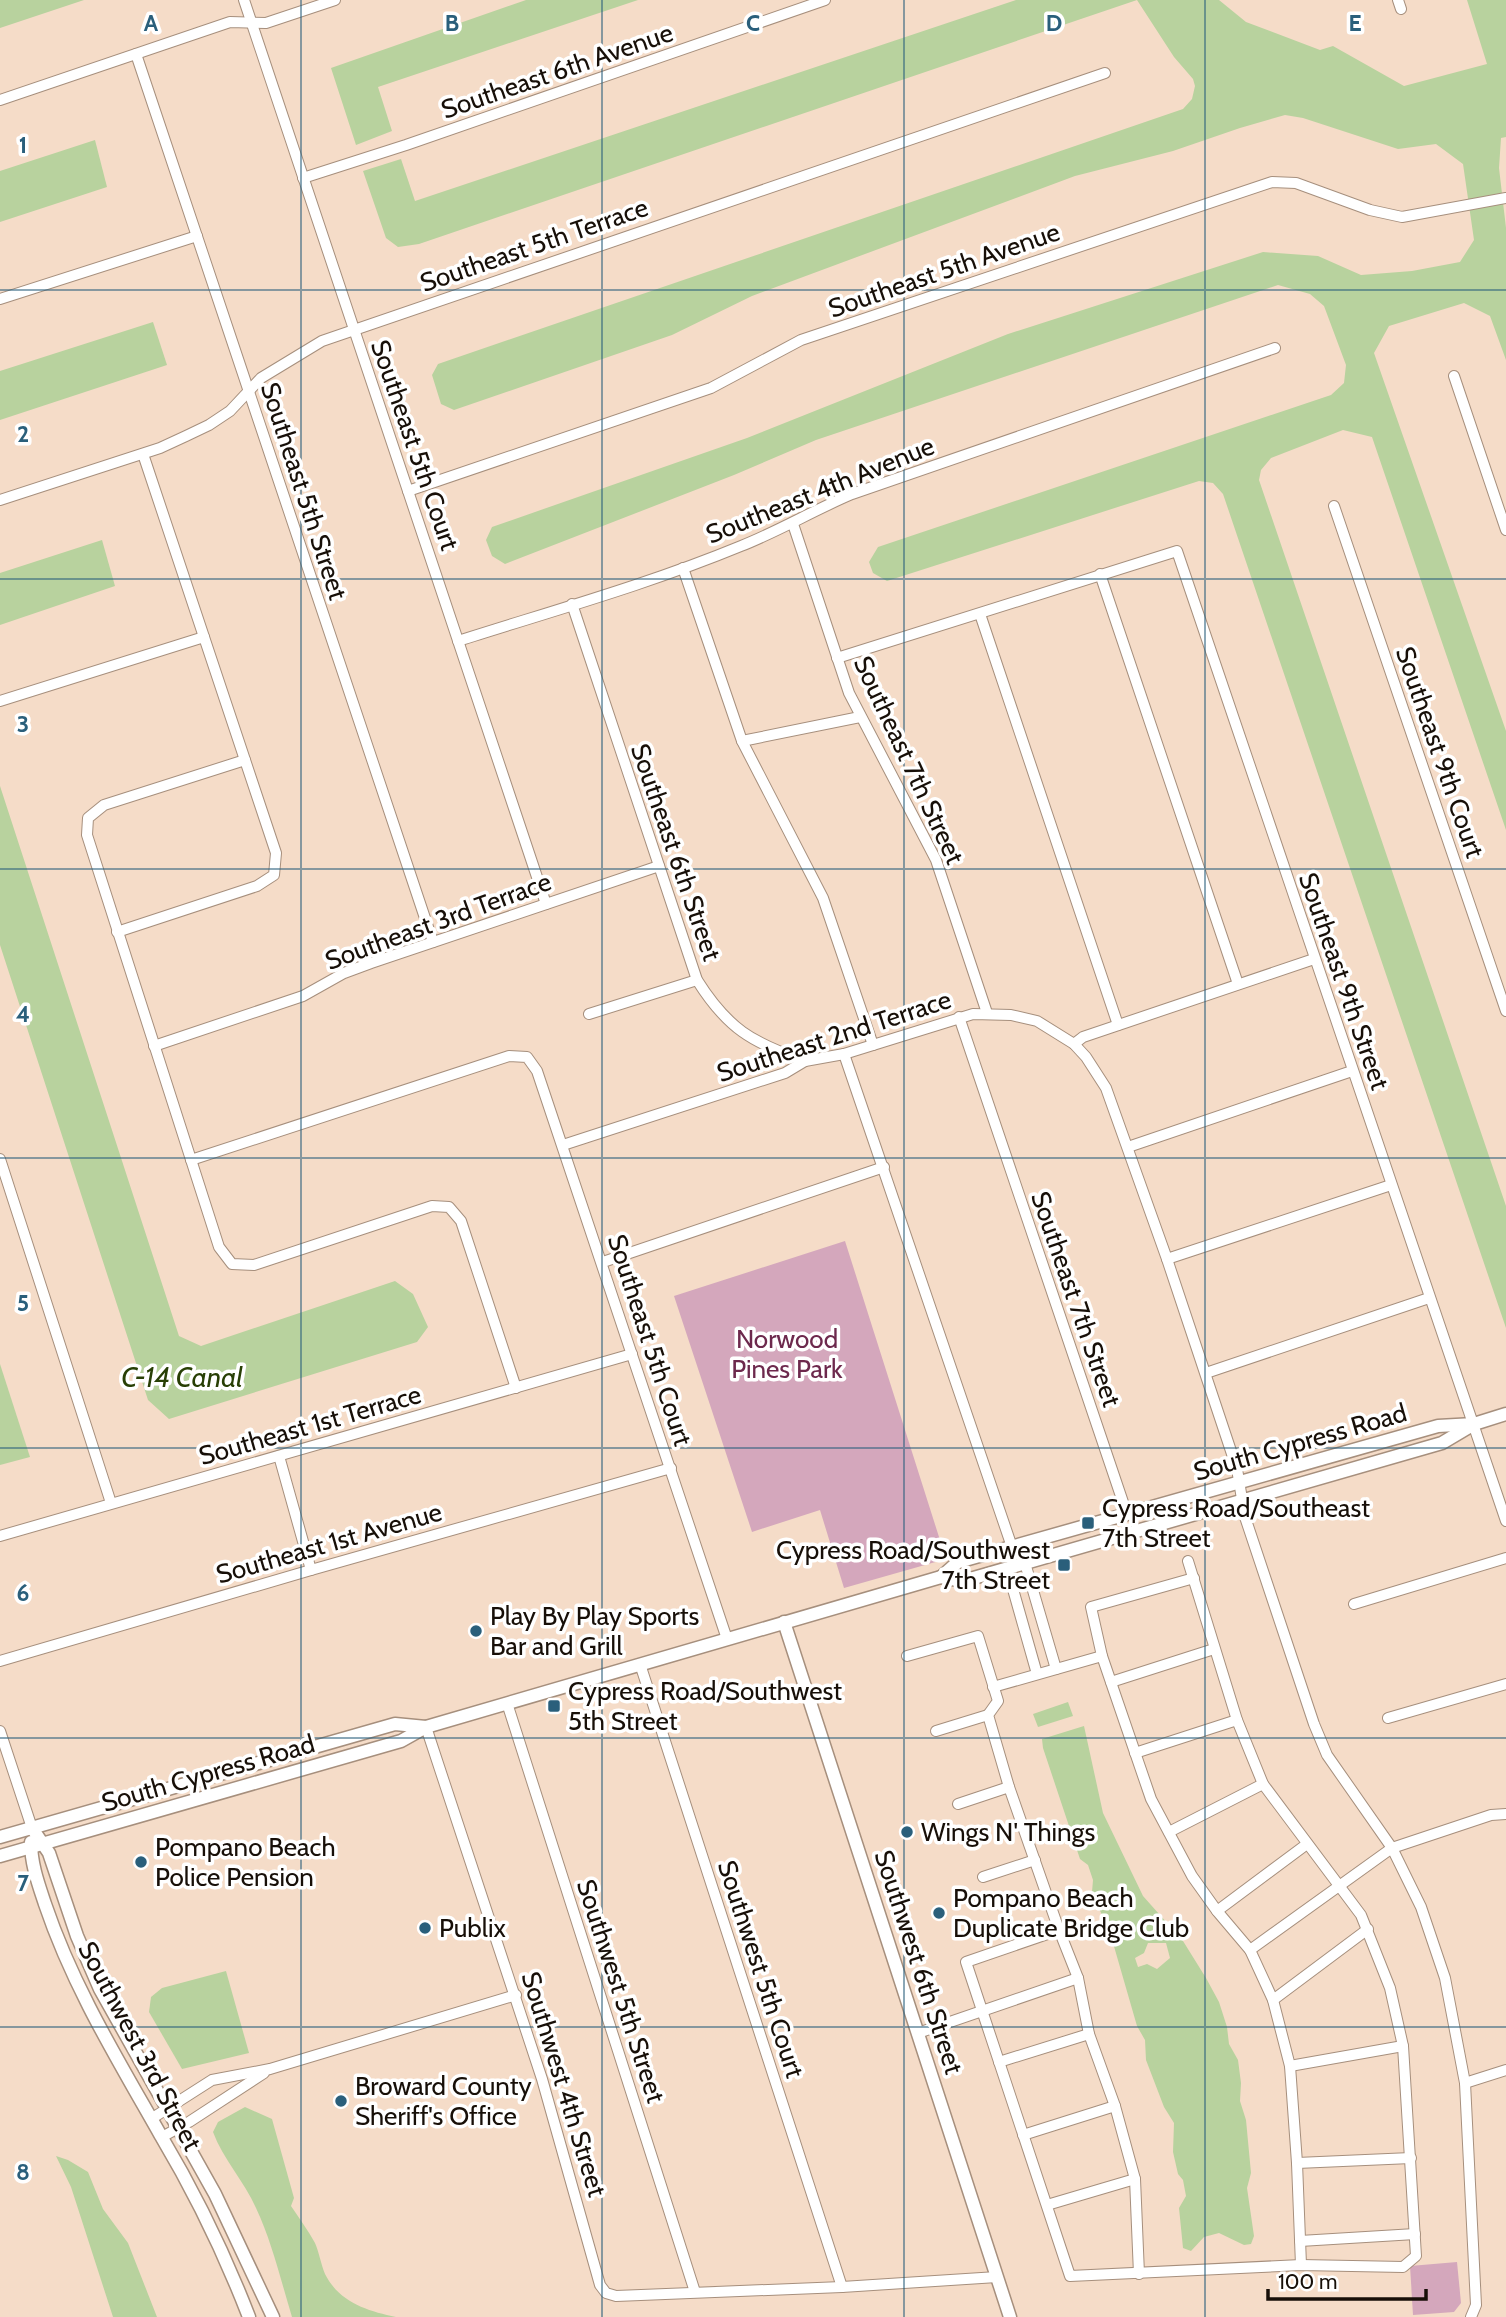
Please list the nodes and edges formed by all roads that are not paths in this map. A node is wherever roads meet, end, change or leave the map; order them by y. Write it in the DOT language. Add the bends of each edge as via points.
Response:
graph roads {
  1 [pos="244,0"];
  2 [pos="335,0"];
  3 [pos="825,0"];
  4 [pos="251,23"];
  5 [pos="136,54"];
  6 [pos="1105,73"];
  7 [pos="0,100"];
  8 [pos="303,178"];
  9 [pos="1506,198"];
  10 [pos="197,236"];
  11 [pos="0,299"];
  12 [pos="354,329"];
  13 [pos="1275,348"];
  14 [pos="1454,376"];
  15 [pos="249,392"];
  16 [pos="143,454"];
  17 [pos="408,491"];
  18 [pos="0,500"];
  19 [pos="1334,506"];
  20 [pos="793,524"];
  21 [pos="1506,530"];
  22 [pos="683,568"];
  23 [pos="1100,574"];
  24 [pos="572,604"];
  25 [pos="979,614"];
  26 [pos="204,636"];
  27 [pos="458,641"];
  28 [pos="837,657"];
  29 [pos="0,701"];
  30 [pos="860,717"];
  31 [pos="742,741"];
  32 [pos="245,760"];
  33 [pos="659,866"];
  34 [pos="546,904"];
  35 [pos="117,932"];
  36 [pos="433,942"];
  37 [pos="1314,959"];
  38 [pos="697,980"];
  39 [pos="1238,984"];
  40 [pos="1506,1011"];
  41 [pos="987,1013"];
  42 [pos="589,1014"];
  43 [pos="959,1017"];
  44 [pos="1118,1026"];
  45 [pos="1074,1044"];
  46 [pos="154,1045"];
  47 [pos="873,1045"];
  48 [pos="844,1054"];
  49 [pos="805,1061"];
  50 [pos="1352,1071"];
  51 [pos="563,1145"];
  52 [pos="1128,1147"];
  53 [pos="0,1158"];
  54 [pos="191,1160"];
  55 [pos="884,1167"];
  56 [pos="1391,1185"];
  57 [pos="1167,1259"];
  58 [pos="603,1262"];
  59 [pos="1429,1298"];
  60 [pos="632,1354"];
  61 [pos="1206,1373"];
  62 [pos="516,1388"];
  63 [pos="1506,1414"];
  64 [pos="1474,1424"];
  65 [pos="279,1456"];
  66 [pos="671,1468"];
  67 [pos="1240,1483"];
  68 [pos="1242,1500"];
  69 [pos="1503,1502"];
  70 [pos="111,1503"];
  71 [pos="1127,1514"];
  72 [pos="1506,1521"];
  73 [pos="0,1536"];
  74 [pos="1012,1547"];
  75 [pos="1506,1558"];
  76 [pos="1188,1561"];
  77 [pos="1025,1563"];
  78 [pos="1007,1568"];
  79 [pos="311,1570"];
  80 [pos="941,1577"];
  81 [pos="1194,1578"];
  82 [pos="1354,1604"];
  83 [pos="784,1622"];
  84 [pos="727,1639"];
  85 [pos="1214,1648"];
  86 [pos="907,1656"];
  87 [pos="1102,1656"];
  88 [pos="0,1661"];
  89 [pos="640,1664"];
  90 [pos="1056,1669"];
  91 [pos="1037,1675"];
  92 [pos="1111,1682"];
  93 [pos="1506,1684"];
  94 [pos="993,1687"];
  95 [pos="506,1703"];
  96 [pos="988,1715"];
  97 [pos="1388,1718"];
  98 [pos="1237,1720"];
  99 [pos="426,1727"];
  100 [pos="0,1731"];
  101 [pos="936,1731"];
  102 [pos="1135,1753"];
  103 [pos="1263,1784"];
  104 [pos="1009,1787"];
  105 [pos="958,1804"];
  106 [pos="1505,1814"];
  107 [pos="32,1828"];
  108 [pos="1169,1832"];
  109 [pos="0,1837"];
  110 [pos="1307,1844"];
  111 [pos="37,1846"];
  112 [pos="1392,1848"];
  113 [pos="0,1856"];
  114 [pos="1035,1860"];
  115 [pos="983,1877"];
  116 [pos="1339,1885"];
  117 [pos="1217,1911"];
  118 [pos="1368,1929"];
  119 [pos="1059,1930"];
  120 [pos="1250,1950"];
  121 [pos="1078,1978"];
  122 [pos="516,1996"];
  123 [pos="1273,2000"];
  124 [pos="981,2011"];
  125 [pos="918,2033"];
  126 [pos="1090,2035"];
  127 [pos="1403,2046"];
  128 [pos="999,2062"];
  129 [pos="1290,2066"];
  130 [pos="270,2068"];
  131 [pos="1506,2070"];
  132 [pos="1465,2083"];
  133 [pos="1115,2106"];
  134 [pos="168,2109"];
  135 [pos="151,2119"];
  136 [pos="179,2128"];
  137 [pos="1023,2135"];
  138 [pos="162,2137"];
  139 [pos="1411,2158"];
  140 [pos="1297,2163"];
  141 [pos="1135,2179"];
  142 [pos="1047,2205"];
  143 [pos="1415,2234"];
  144 [pos="1300,2241"];
  145 [pos="1301,2265"];
  146 [pos="1139,2274"];
  147 [pos="997,2277"];
  148 [pos="842,2287"];
  149 [pos="695,2292"];
  150 [pos="249,2317"];
  151 [pos="273,2317"];
  152 [pos="1010,2317"];
  153 [pos="1471,2317"];
  1 -- 4 [label="street, Southeast 5th Court"];
  2 -- 4 [label="street" via="267,23"];
  3 -- 8 [label="street, Southeast 6th Avenue"];
  4 -- 5 [label="street" via="230,22"];
  4 -- 8 [label="street, Southeast 5th Court"];
  5 -- 7 [label="street"];
  5 -- 10 [label="street, Southeast 5th Street"];
  6 -- 12 [label="street, Southeast 5th Terrace"];
  8 -- 12 [label="street, Southeast 5th Court"];
  9 -- 17 [label="street, Southeast 5th Avenue" via="1402,217 1296,183 1272,182 801,340 711,388"];
  10 -- 11 [label="street"];
  10 -- 15 [label="street, Southeast 5th Street"];
  12 -- 15 [label="street, Southeast 5th Terrace" via="304,350 261,378"];
  12 -- 17 [label="street, Southeast 5th Court"];
  13 -- 20 [label="street, Southeast 4th Avenue" via="865,489"];
  14 -- 21 [label="street"];
  15 -- 16 [label="street, Southeast 5th Terrace" via="209,425"];
  15 -- 36 [label="street, Southeast 5th Street"];
  16 -- 18 [label="street, Southeast 5th Terrace"];
  16 -- 26 [label="street"];
  17 -- 27 [label="street, Southeast 5th Court"];
  19 -- 40 [label="street, Southeast 9th Court"];
  20 -- 22 [label="street, Southeast 4th Avenue"];
  20 -- 28 [label="street, Southeast 7th Street"];
  22 -- 24 [label="street, Southeast 4th Avenue"];
  22 -- 31 [label="street"];
  23 -- 25 [label="street"];
  23 -- 37 [label="street, Southeast 9th Street" via="1177,551"];
  23 -- 39 [label="street"];
  24 -- 27 [label="street, Southeast 4th Avenue"];
  24 -- 33 [label="street, Southeast 6th Street"];
  25 -- 28 [label="street"];
  25 -- 44 [label="street"];
  26 -- 29 [label="street"];
  26 -- 32 [label="street"];
  27 -- 34 [label="street, Southeast 5th Court"];
  28 -- 30 [label="street, Southeast 7th Street"];
  30 -- 31 [label="street"];
  30 -- 41 [label="street, Southeast 7th Street" via="936,860"];
  31 -- 47 [label="street" via="823,898"];
  32 -- 35 [label="street" via="104,805 88,818 87,838"];
  32 -- 35 [label="street" via="276,853 274,875 257,886"];
  33 -- 34 [label="street, Southeast 3rd Terrace"];
  33 -- 38 [label="street, Southeast 6th Street"];
  34 -- 36 [label="street, Southeast 3rd Terrace"];
  35 -- 46 [label="street"];
  36 -- 46 [label="street, Southeast 3rd Terrace" via="344,973 303,996"];
  37 -- 39 [label="street"];
  37 -- 50 [label="street, Southeast 9th Street"];
  38 -- 42 [label="street"];
  38 -- 49 [label="street, Southeast 6th Street" via="731,1024 769,1049"];
  39 -- 44 [label="street"];
  41 -- 43 [label="street, Southeast 2nd Terrace"];
  41 -- 45 [label="street, Southeast 2nd Terrace" via="1037,1021"];
  43 -- 47 [label="street, Southeast 2nd Terrace"];
  43 -- 71 [label="street, Southeast 7th Street"];
  44 -- 45 [label="street"];
  45 -- 52 [label="street" via="1106,1088"];
  46 -- 54 [label="street"];
  47 -- 48 [label="street, Southeast 2nd Terrace"];
  48 -- 49 [label="street, Southeast 2nd Terrace"];
  48 -- 55 [label="street"];
  49 -- 51 [label="street, Southeast 2nd Terrace" via="785,1073"];
  50 -- 52 [label="street"];
  50 -- 56 [label="street, Southeast 9th Street"];
  51 -- 54 [label="street, Southeast 5th Court" via="537,1071 527,1057 509,1056"];
  51 -- 58 [label="street, Southeast 5th Court"];
  52 -- 57 [label="street"];
  53 -- 70 [label="street"];
  54 -- 62 [label="street" via="219,1247 232,1264 254,1265 432,1206 449,1207 461,1221"];
  55 -- 58 [label="street"];
  55 -- 74 [label="street"];
  56 -- 57 [label="street"];
  56 -- 59 [label="street, Southeast 9th Street"];
  57 -- 61 [label="street"];
  58 -- 60 [label="street, Southeast 5th Court"];
  59 -- 61 [label="street"];
  59 -- 64 [label="street, Southeast 9th Street"];
  60 -- 62 [label="street, Southeast 1st Terrace"];
  60 -- 66 [label="street, Southeast 5th Court"];
  61 -- 67 [label="street"];
  62 -- 65 [label="street, Southeast 1st Terrace"];
  63 -- 64 [label="street, South Cypress Road"];
  64 -- 67 [label="street, South Cypress Road" via="1438,1426"];
  64 -- 68 [label="street, South Cypress Road" via="1442,1443"];
  64 -- 69 [label="street, Southeast 9th Street"];
  65 -- 70 [label="street, Southeast 1st Terrace"];
  65 -- 79 [label="street"];
  66 -- 79 [label="street, Southeast 1st Avenue"];
  66 -- 84 [label="street, Southeast 5th Court"];
  67 -- 68 [label="street"];
  67 -- 71 [label="street, South Cypress Road"];
  68 -- 77 [label="street, South Cypress Road"];
  68 -- 112 [label="street" via="1327,1755"];
  69 -- 72 [label="street, Southeast 9th Street"];
  70 -- 73 [label="street, Southeast 1st Terrace"];
  71 -- 74 [label="street, South Cypress Road"];
  74 -- 80 [label="street, South Cypress Road" via="958,1563"];
  75 -- 82 [label="street"];
  76 -- 81 [label="street"];
  77 -- 78 [label="street, South Cypress Road"];
  77 -- 90 [label="street"];
  78 -- 80 [label="street, South Cypress Road" via="962,1581"];
  78 -- 91 [label="street"];
  79 -- 88 [label="street, Southeast 1st Avenue"];
  80 -- 83 [label="street, South Cypress Road"];
  81 -- 85 [label="street"];
  81 -- 87 [label="street" via="1091,1607"];
  83 -- 84 [label="street, South Cypress Road"];
  83 -- 125 [label="street, Southwest 6th Street"];
  84 -- 89 [label="street, South Cypress Road"];
  85 -- 92 [label="street"];
  85 -- 98 [label="street"];
  86 -- 94 [label="street" via="978,1636"];
  87 -- 90 [label="street"];
  87 -- 92 [label="street"];
  89 -- 95 [label="street, South Cypress Road"];
  89 -- 148 [label="street, Southwest 5th Court"];
  90 -- 91 [label="street"];
  91 -- 94 [label="street"];
  92 -- 102 [label="street"];
  93 -- 97 [label="street"];
  94 -- 96 [label="street" via="998,1701"];
  95 -- 99 [label="street, South Cypress Road"];
  95 -- 149 [label="street, Southwest 5th Street"];
  96 -- 101 [label="street"];
  96 -- 104 [label="street"];
  98 -- 102 [label="street"];
  98 -- 103 [label="street"];
  99 -- 107 [label="street, South Cypress Road" via="395,1724"];
  99 -- 111 [label="street, South Cypress Road" via="401,1741"];
  99 -- 122 [label="street, Southwest 4th Street"];
  100 -- 107 [label="street"];
  102 -- 108 [label="street"];
  103 -- 108 [label="street"];
  103 -- 110 [label="street"];
  104 -- 105 [label="street"];
  104 -- 114 [label="street"];
  106 -- 112 [label="street"];
  107 -- 109 [label="street, South Cypress Road"];
  107 -- 111 [label="street, Southwest 3rd Street"];
  108 -- 117 [label="street"];
  110 -- 116 [label="street"];
  110 -- 117 [label="street"];
  111 -- 113 [label="street, South Cypress Road"];
  111 -- 134 [label="street, Southwest 3rd Street" via="49,1853 70,1918 111,2012"];
  111 -- 135 [label="street, Southwest 3rd Street" via="31,1860 69,1969"];
  112 -- 116 [label="street"];
  112 -- 132 [label="street" via="1421,1907 1446,1978"];
  114 -- 115 [label="street"];
  114 -- 119 [label="street"];
  116 -- 118 [label="street"];
  116 -- 120 [label="street"];
  117 -- 120 [label="street"];
  118 -- 123 [label="street"];
  118 -- 127 [label="street" via="1390,1988"];
  119 -- 121 [label="street"];
  119 -- 124 [label="street" via="966,1962"];
  120 -- 123 [label="street"];
  121 -- 124 [label="street"];
  121 -- 126 [label="street"];
  122 -- 130 [label="street"];
  122 -- 149 [label="street, Southwest 4th Street" via="600,2285 616,2296"];
  123 -- 129 [label="street"];
  124 -- 125 [label="street"];
  124 -- 128 [label="street"];
  125 -- 147 [label="street, Southwest 6th Street"];
  126 -- 128 [label="street"];
  126 -- 133 [label="street"];
  127 -- 129 [label="street"];
  127 -- 139 [label="street"];
  128 -- 137 [label="street"];
  129 -- 140 [label="street"];
  130 -- 134 [label="street" via="212,2080"];
  130 -- 136 [label="street"];
  131 -- 132 [label="street"];
  132 -- 153 [label="street" via="1476,2305"];
  133 -- 137 [label="street"];
  133 -- 141 [label="street"];
  134 -- 135 [label="street"];
  134 -- 136 [label="street, Southwest 3rd Street"];
  135 -- 138 [label="street, Southwest 3rd Street"];
  136 -- 138 [label="street"];
  136 -- 151 [label="street, Southwest 3rd Street"];
  137 -- 142 [label="street"];
  138 -- 150 [label="street, Southwest 3rd Street"];
  139 -- 140 [label="street"];
  139 -- 143 [label="street"];
  140 -- 144 [label="street"];
  141 -- 142 [label="street"];
  141 -- 146 [label="street"];
  142 -- 146 [label="street" via="1070,2276"];
  143 -- 144 [label="street"];
  143 -- 145 [label="street" via="1416,2256 1403,2267"];
  144 -- 145 [label="street"];
  145 -- 146 [label="street"];
  147 -- 148 [label="street"];
  147 -- 152 [label="street, Southwest 6th Street"];
  148 -- 149 [label="street"];
}
